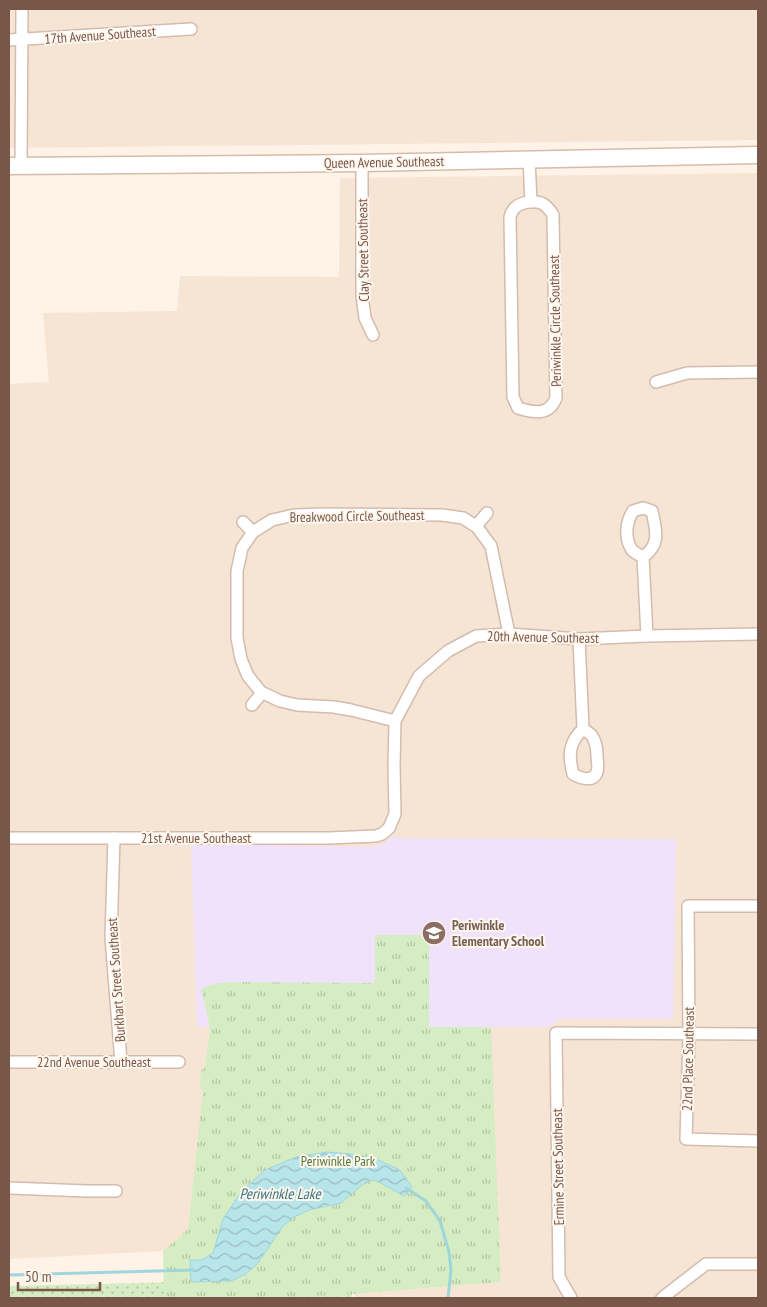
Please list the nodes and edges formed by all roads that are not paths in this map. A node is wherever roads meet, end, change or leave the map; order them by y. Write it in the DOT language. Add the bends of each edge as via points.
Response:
graph roads {
  1 [pos="22,9"];
  2 [pos="191,29"];
  3 [pos="9,40"];
  4 [pos="22,40"];
  5 [pos="758,154"];
  6 [pos="529,159"];
  7 [pos="362,163"];
  8 [pos="15,165"];
  9 [pos="531,202"];
  10 [pos="373,335"];
  11 [pos="758,372"];
  12 [pos="656,382"];
  13 [pos="487,513"];
  14 [pos="243,522"];
  15 [pos="476,526"];
  16 [pos="253,532"];
  17 [pos="642,557"];
  18 [pos="509,634"];
  19 [pos="758,634"];
  20 [pos="647,636"];
  21 [pos="579,639"];
  22 [pos="262,693"];
  23 [pos="252,705"];
  24 [pos="395,721"];
  25 [pos="583,729"];
  26 [pos="382,834"];
  27 [pos="9,838"];
  28 [pos="114,838"];
  29 [pos="758,906"];
  30 [pos="689,1034"];
  31 [pos="758,1034"];
  32 [pos="9,1062"];
  33 [pos="121,1062"];
  34 [pos="179,1062"];
  35 [pos="758,1141"];
  36 [pos="9,1188"];
  37 [pos="116,1191"];
  38 [pos="758,1264"];
  39 [pos="571,1298"];
  40 [pos="662,1298"];
  1 -- 4 [label="street"];
  2 -- 4 [label="street, 17th Avenue Southeast"];
  3 -- 4 [label="street, 17th Avenue Southeast"];
  4 -- 8 [label="street"];
  5 -- 6 [label="main road, Queen Avenue Southeast"];
  6 -- 7 [label="main road, Queen Avenue Southeast"];
  6 -- 9 [label="street"];
  7 -- 8 [label="main road, Queen Avenue Southeast"];
  7 -- 10 [label="street, Clay Street Southeast" via="362,296 365,318"];
  9 -- 9 [label="street, Periwinkle Circle Southeast" via="519,203 510,217 513,397 518,408 531,412 546,411 556,398 553,215 541,202"];
  11 -- 12 [label="street" via="688,373"];
  13 -- 15 [label="street"];
  14 -- 16 [label="street"];
  15 -- 16 [label="street, Breakwood Circle Southeast" via="463,518 442,515 323,514 272,520"];
  15 -- 18 [label="street" via="491,546"];
  16 -- 22 [label="street" via="242,548 237,571 238,638 241,660 248,676"];
  17 -- 20 [label="street"];
  18 -- 21 [label="street, 20th Avenue Southeast"];
  18 -- 24 [label="street, 20th Avenue Southeast" via="476,636 448,651 419,676"];
  19 -- 20 [label="street, 20th Avenue Southeast"];
  20 -- 21 [label="street, 20th Avenue Southeast"];
  21 -- 25 [label="street"];
  22 -- 23 [label="street"];
  22 -- 24 [label="street" via="297,705 334,707"];
  24 -- 26 [label="street, 20th Avenue Southeast" via="395,814 389,828"];
  26 -- 28 [label="street, 21st Avenue Southeast" via="328,838"];
  27 -- 28 [label="street, 21st Avenue Southeast"];
  28 -- 33 [label="street, Burkhart Street Southeast" via="110,938"];
  29 -- 30 [label="street, 22nd Place Southeast" via="688,906"];
  30 -- 31 [label="street"];
  30 -- 35 [label="street, 22nd Place Southeast" via="686,1139"];
  30 -- 39 [label="street, Ermine Street Southeast" via="556,1033 560,1278"];
  32 -- 33 [label="street, 22nd Avenue Southeast"];
  33 -- 34 [label="street, 22nd Avenue Southeast"];
  36 -- 37 [label="street"];
  38 -- 40 [label="street" via="706,1264"];
}
